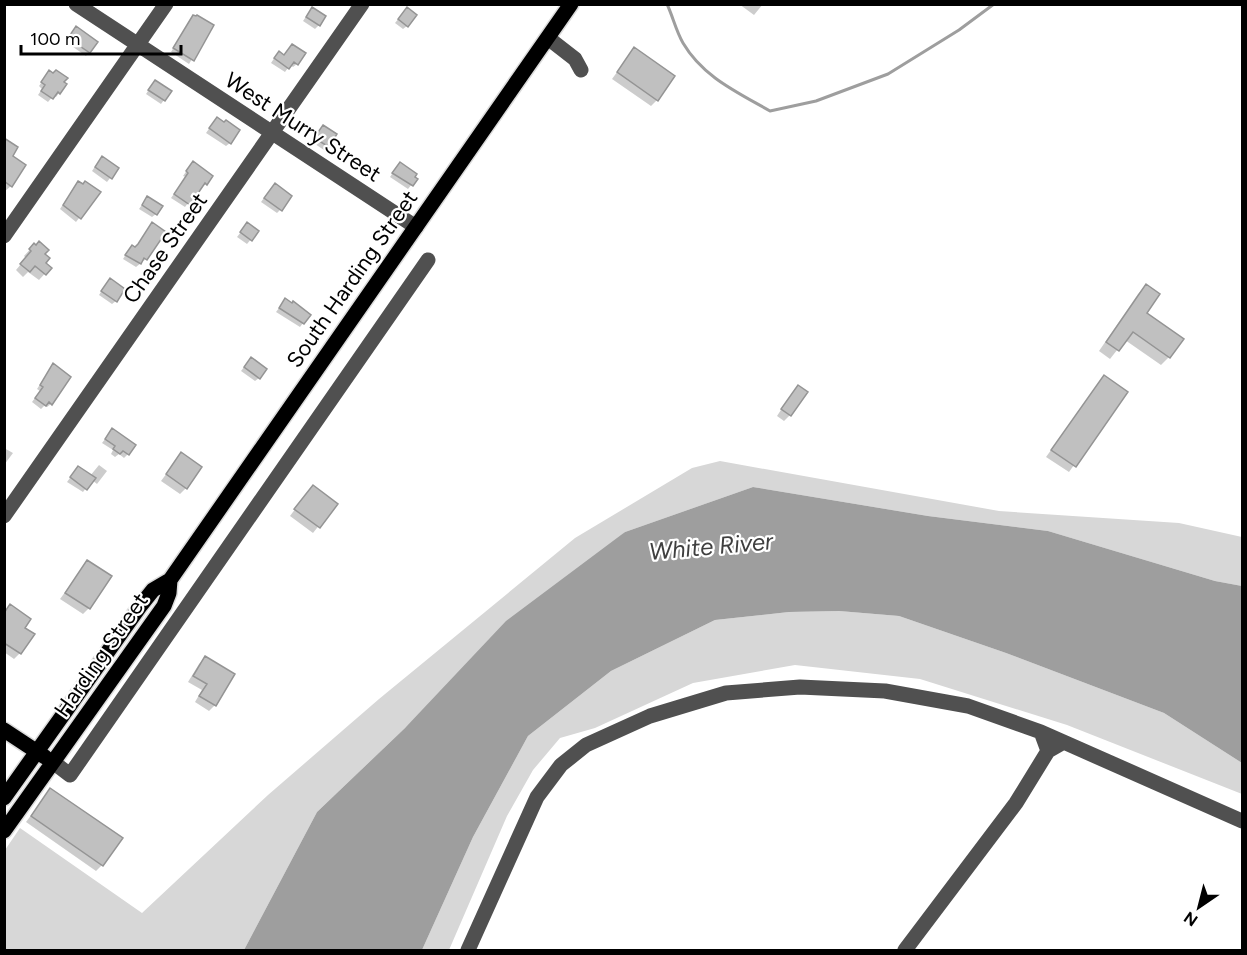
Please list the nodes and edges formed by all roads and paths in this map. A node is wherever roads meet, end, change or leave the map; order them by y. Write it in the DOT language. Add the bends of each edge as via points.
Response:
graph roads {
  1 [pos="76,4"];
  2 [pos="166,4"];
  3 [pos="362,4"];
  4 [pos="571,4"];
  5 [pos="548,38"];
  6 [pos="138,45"];
  7 [pos="580,70"];
  8 [pos="272,133"];
  9 [pos="416,227"];
  10 [pos="4,236"];
  11 [pos="428,260"];
  12 [pos="4,516"];
  13 [pos="170,580"];
  14 [pos="4,730"];
  15 [pos="1055,747"];
  16 [pos="37,752"];
  17 [pos="53,762"];
  18 [pos="4,798"];
  19 [pos="1242,821"];
  20 [pos="4,831"];
  21 [pos="468,951"];
  22 [pos="905,951"];
  1 -- 6 [label="street, West Murry Street"];
  2 -- 6 [label="street"];
  3 -- 8 [label="street, Chase Street"];
  4 -- 5 [label="main road, South Harding Street"];
  5 -- 7 [label="street" via="575,59"];
  5 -- 9 [label="main road, South Harding Street"];
  6 -- 8 [label="street, West Murry Street"];
  6 -- 10 [label="street"];
  8 -- 9 [label="street, West Murry Street"];
  8 -- 12 [label="street, Chase Street"];
  9 -- 13 [label="main road, South Harding Street"];
  11 -- 17 [label="street" via="70,775"];
  13 -- 16 [label="main road, Harding Street" via="148,596"];
  13 -- 17 [label="main road, Harding Street" via="164,606"];
  14 -- 16 [label="main road"];
  15 -- 19 [label="street"];
  15 -- 21 [label="street" via="1041,732 968,706 885,691 800,687 726,693 650,716 586,745 561,765 537,797"];
  15 -- 22 [label="street"];
  16 -- 17 [label="main road"];
  16 -- 18 [label="main road, Harding Street"];
  17 -- 20 [label="main road, Harding Street"];
}
